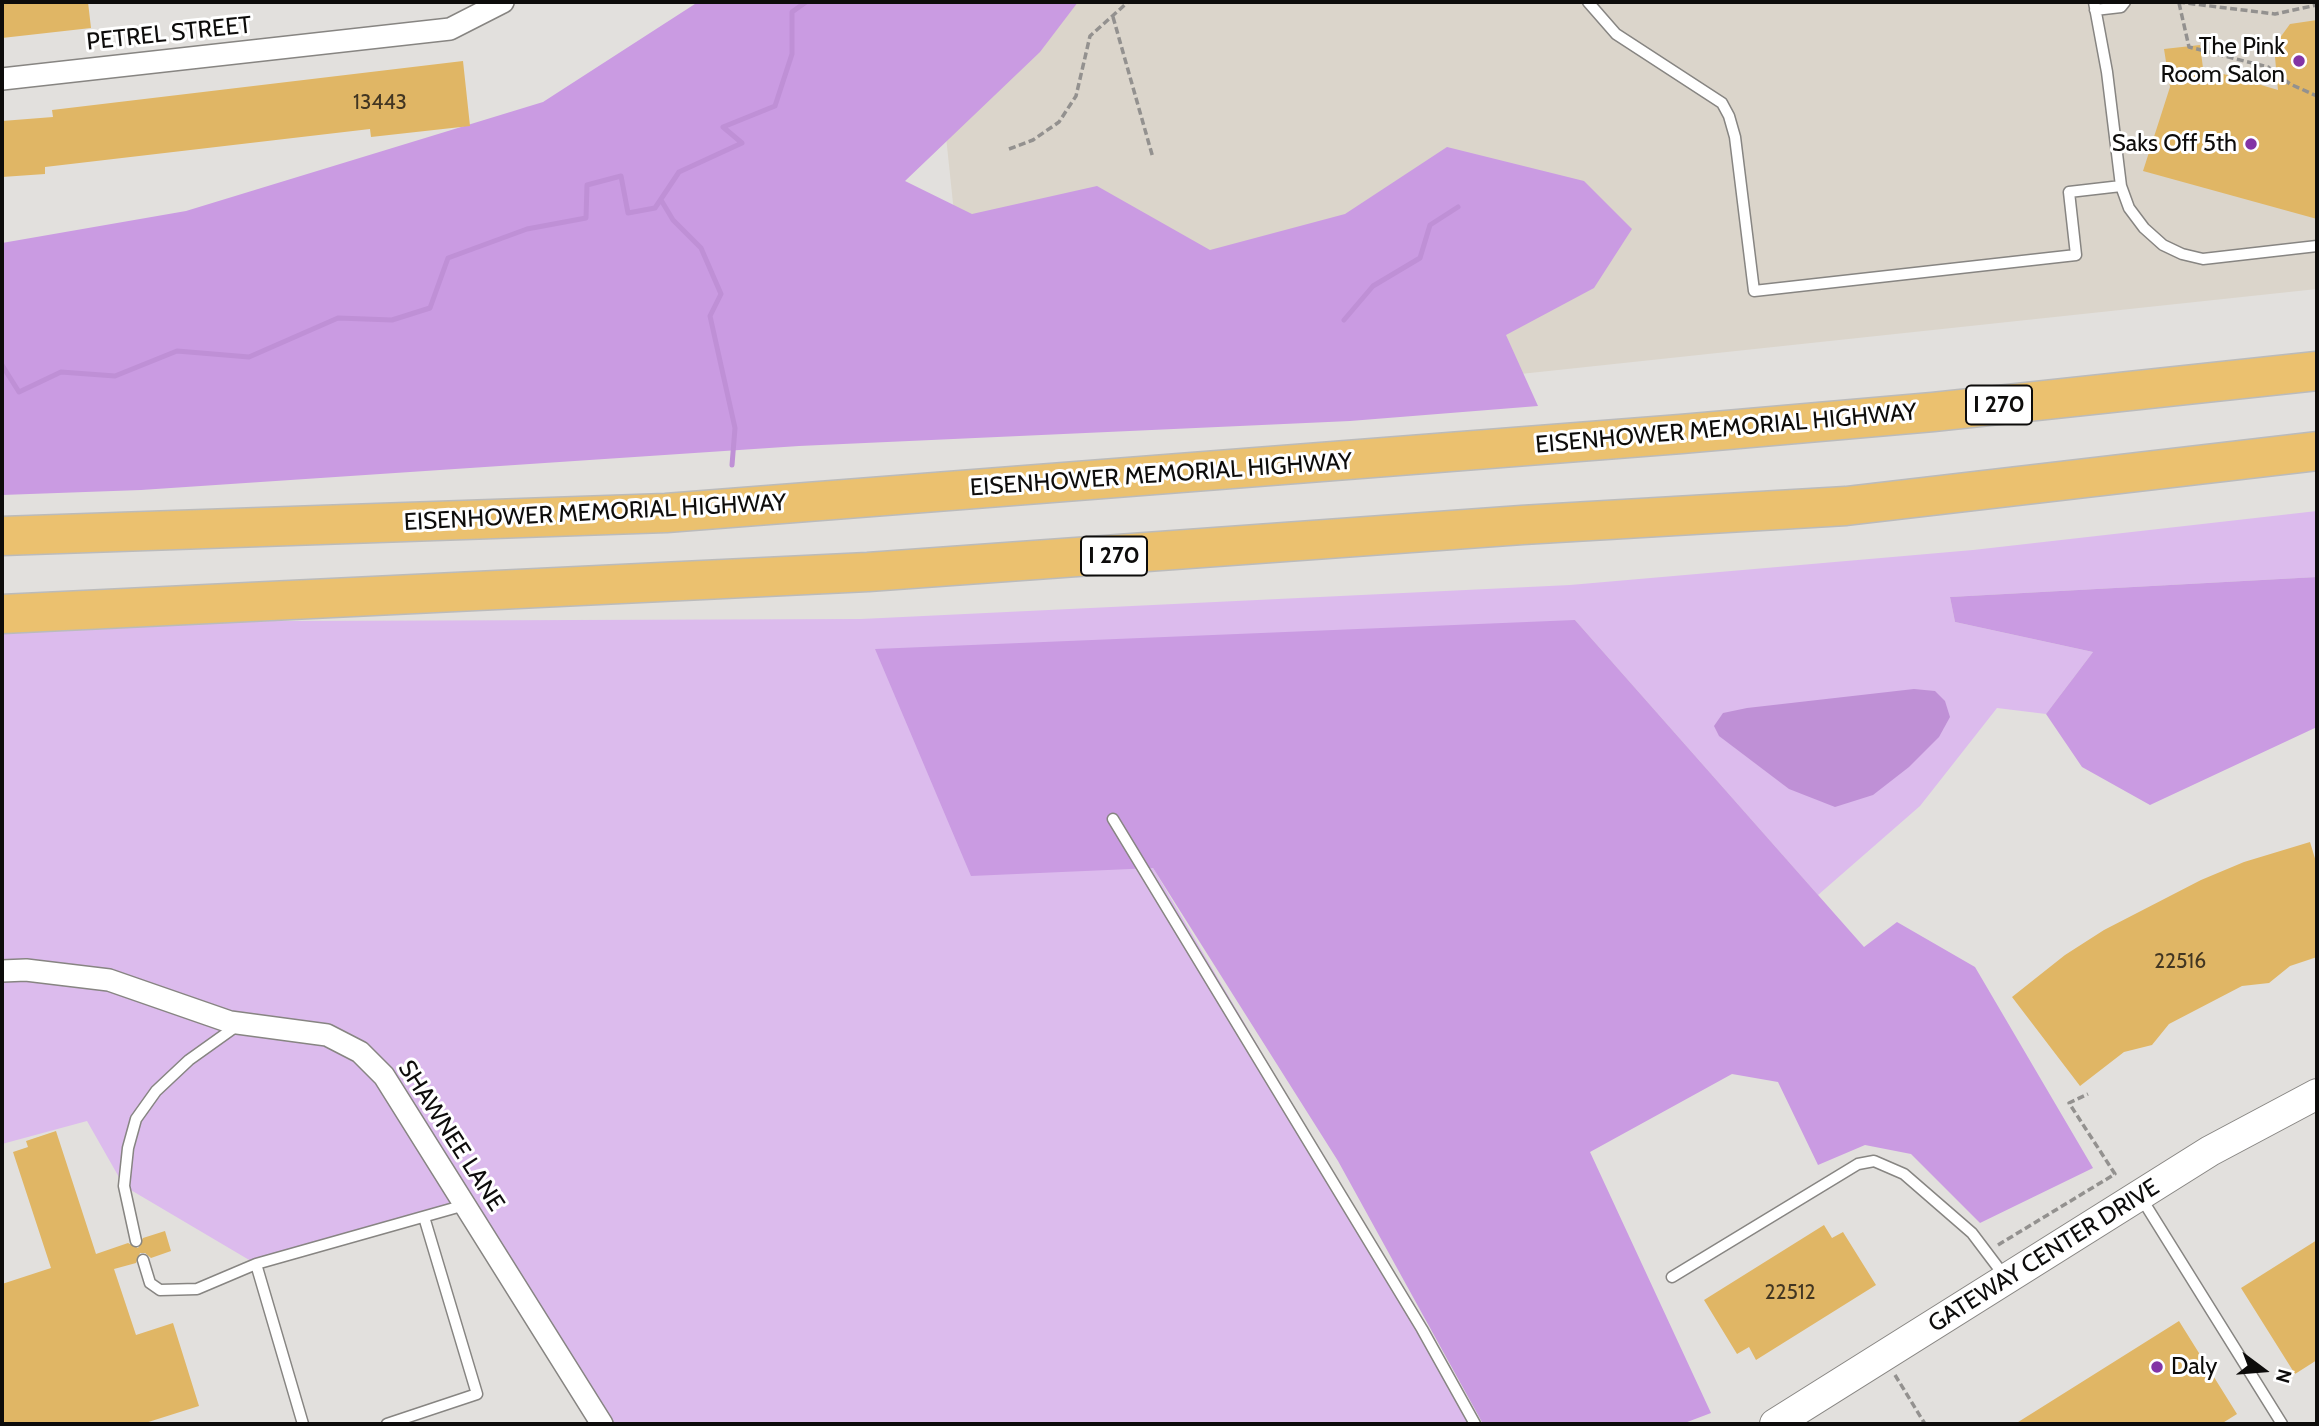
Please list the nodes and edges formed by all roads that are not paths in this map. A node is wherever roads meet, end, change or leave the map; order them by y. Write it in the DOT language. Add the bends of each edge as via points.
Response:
graph roads {
  1 [pos="503,2"];
  2 [pos="1588,2"];
  3 [pos="2125,2"];
  4 [pos="2094,6"];
  5 [pos="2,79"];
  6 [pos="2121,186"];
  7 [pos="2317,246"];
  8 [pos="2317,371"];
  9 [pos="2317,451"];
  10 [pos="2,536"];
  11 [pos="2,614"];
  12 [pos="1113,819"];
  13 [pos="2,971"];
  14 [pos="240,1023"];
  15 [pos="2317,1094"];
  16 [pos="2140,1196"];
  17 [pos="465,1205"];
  18 [pos="424,1217"];
  19 [pos="136,1241"];
  20 [pos="143,1260"];
  21 [pos="256,1264"];
  22 [pos="1672,1277"];
  23 [pos="2007,1281"];
  24 [pos="596,1423"];
  25 [pos="303,1424"];
  26 [pos="387,1424"];
  27 [pos="1475,1424"];
  28 [pos="1775,1424"];
  29 [pos="2282,1424"];
  1 -- 5 [label="street, PETREL STREET" via="450,29"];
  2 -- 6 [label="lane" via="1616,34 1722,103 1735,136 1754,291 2076,255 2069,192"];
  3 -- 4 [label="lane" via="2121,7"];
  4 -- 6 [label="lane"];
  6 -- 7 [label="lane" via="2129,208 2144,228 2182,254 2221,259"];
  8 -- 10 [label="highway, EISENHOWER MEMORIAL HIGHWAY / I 270" via="1760,427 666,513"];
  9 -- 11 [label="highway, I 270" via="1846,506 868,572"];
  12 -- 27 [label="lane"];
  13 -- 14 [label="street, SHAWNEE LANE" via="109,981"];
  14 -- 17 [label="street, SHAWNEE LANE" via="327,1035 360,1052 384,1076"];
  14 -- 19 [label="lane" via="172,1075 136,1119 124,1186"];
  15 -- 16 [label="street, GATEWAY CENTER DRIVE" via="2210,1151"];
  16 -- 23 [label="street, GATEWAY CENTER DRIVE"];
  16 -- 29 [label="lane"];
  17 -- 18 [label="lane"];
  17 -- 24 [label="street, SHAWNEE LANE"];
  18 -- 21 [label="lane"];
  18 -- 26 [label="lane" via="477,1394"];
  20 -- 21 [label="lane" via="150,1283 174,1292 197,1289"];
  21 -- 25 [label="lane"];
  22 -- 23 [label="lane" via="1858,1164 1874,1161 1904,1174 1972,1233"];
  23 -- 28 [label="street, GATEWAY CENTER DRIVE"];
}
